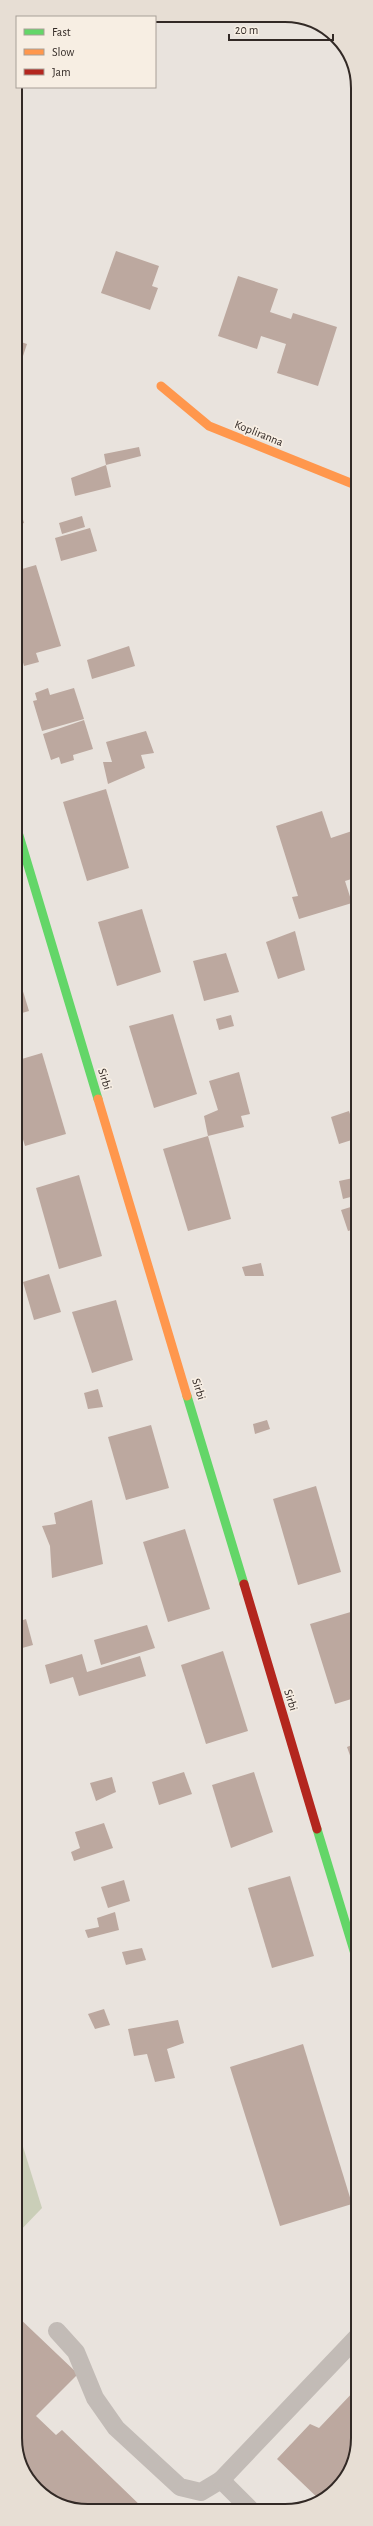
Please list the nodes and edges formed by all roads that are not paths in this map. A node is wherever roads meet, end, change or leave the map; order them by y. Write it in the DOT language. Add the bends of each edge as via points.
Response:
graph roads {
  1 [pos="161,386"];
  2 [pos="351,483"];
  3 [pos="22,845"];
  4 [pos="351,1941"];
  5 [pos="57,2332"];
  6 [pos="351,2343"];
  7 [pos="221,2480"];
  8 [pos="245,2504"];
  1 -- 2 [label="street, Kopliranna" via="209,426"];
  3 -- 4 [label="street, Sirbi"];
  5 -- 7 [label="lane" via="76,2352 94,2398 116,2428 174,2482 180,2487 201,2492"];
  6 -- 7 [label="lane"];
  7 -- 8 [label="lane"];
}
